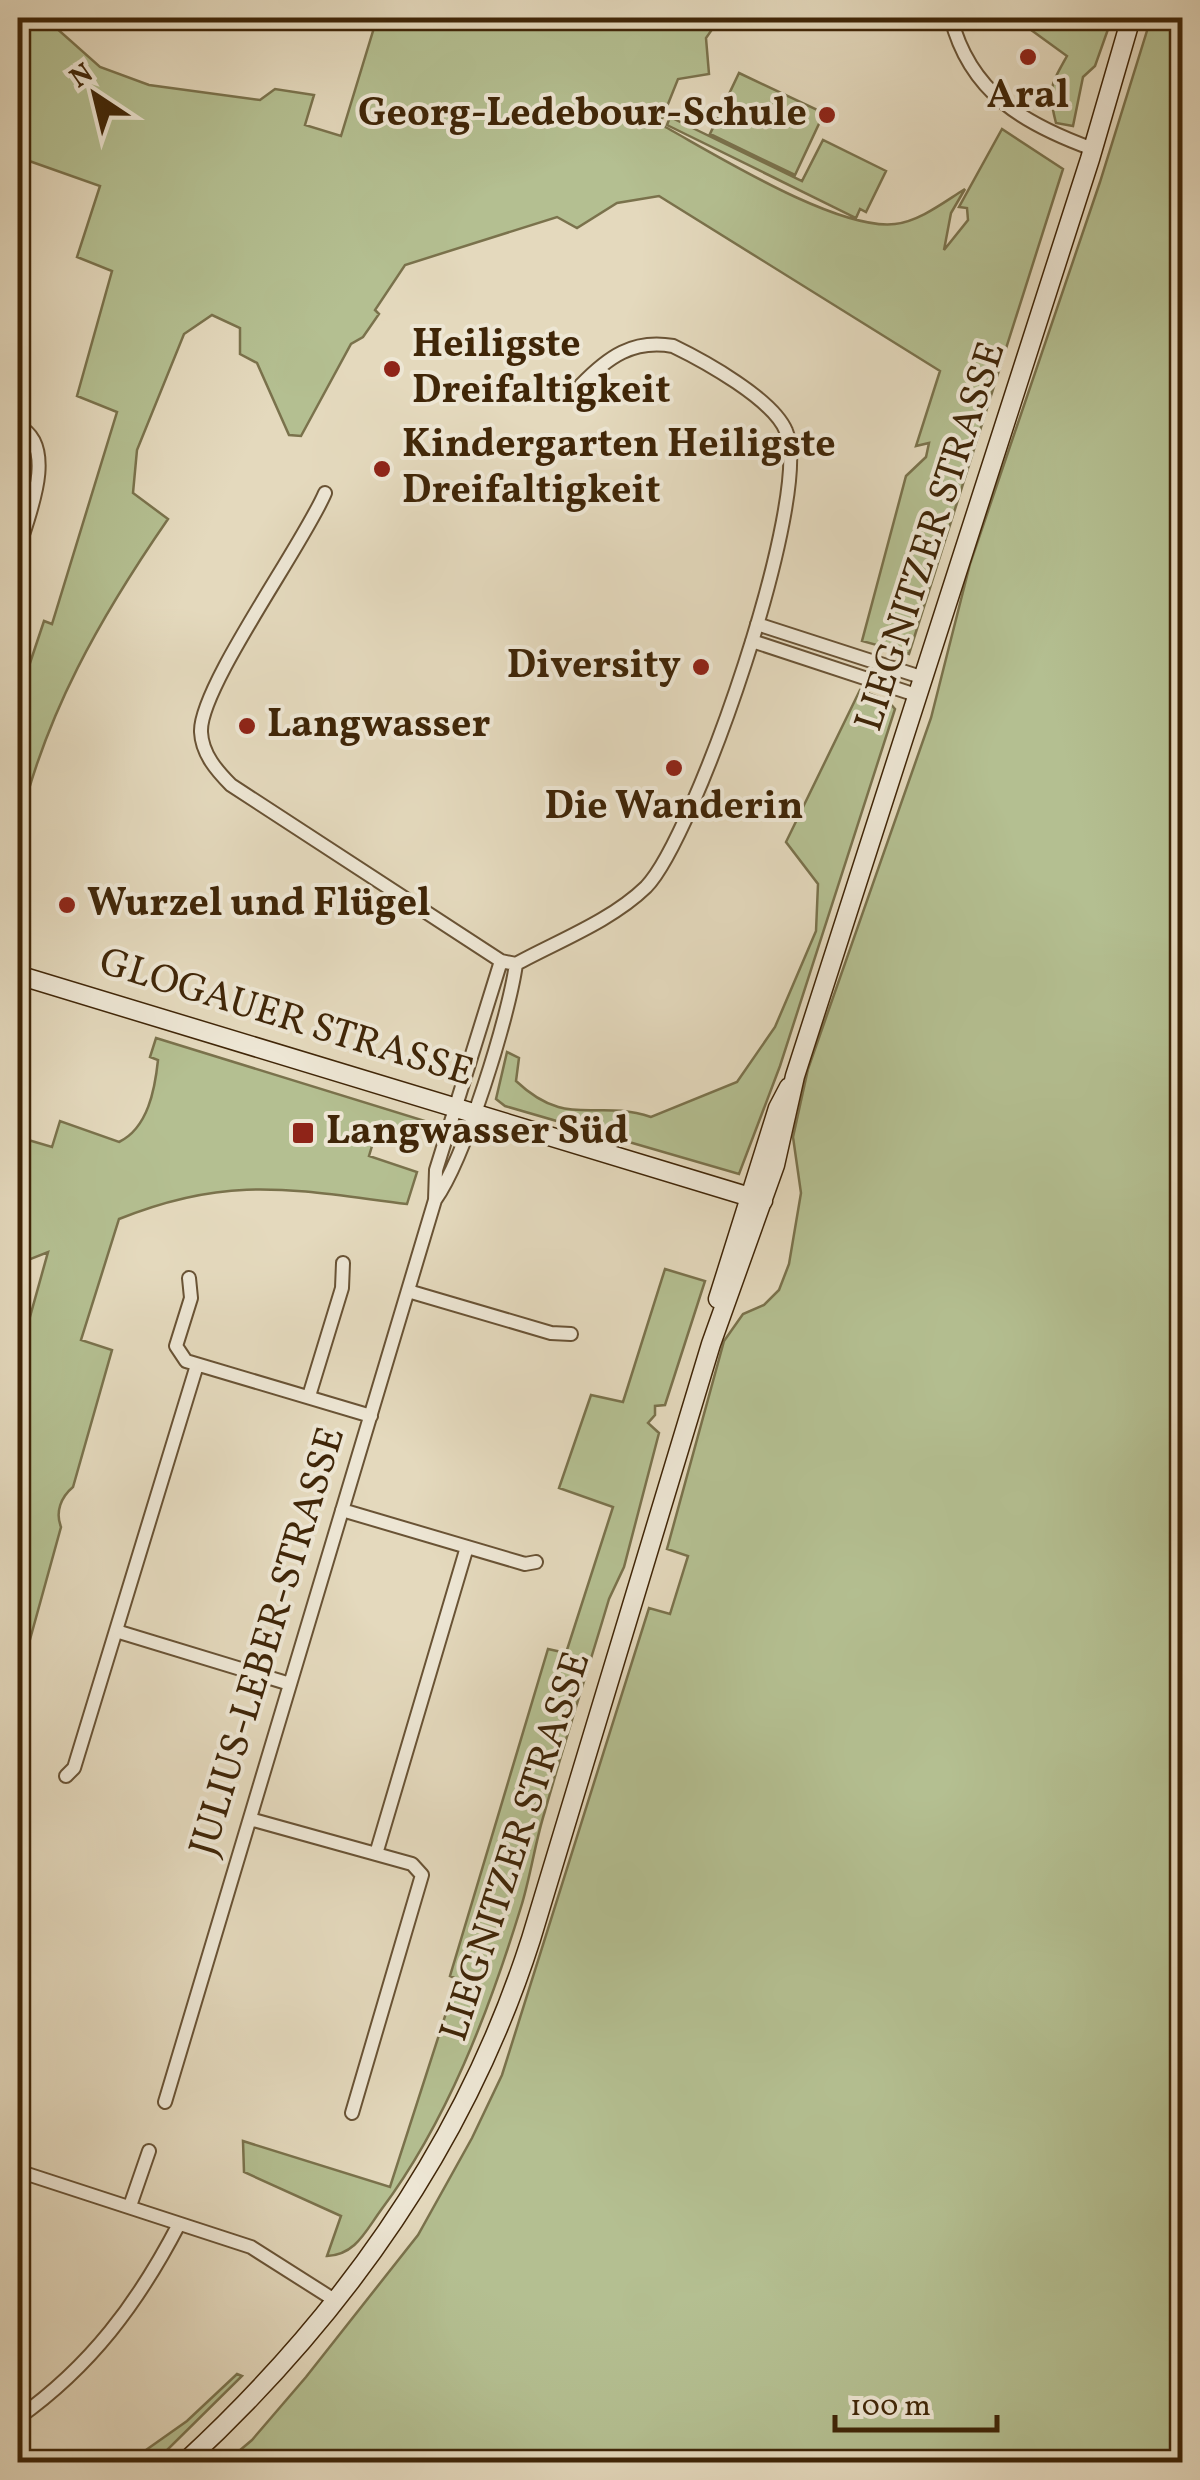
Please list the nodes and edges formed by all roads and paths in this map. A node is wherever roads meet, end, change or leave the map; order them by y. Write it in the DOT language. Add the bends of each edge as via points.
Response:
graph roads {
  1 [pos="950,18"];
  2 [pos="1131,18"];
  3 [pos="1093,149"];
  4 [pos="582,385"];
  5 [pos="18,426"];
  6 [pos="325,493"];
  7 [pos="18,550"];
  8 [pos="757,624"];
  9 [pos="752,641"];
  10 [pos="921,687"];
  11 [pos="508,962"];
  12 [pos="18,975"];
  13 [pos="465,1110"];
  14 [pos="756,1199"];
  15 [pos="342,1264"];
  16 [pos="189,1278"];
  17 [pos="408,1291"];
  18 [pos="571,1334"];
  19 [pos="197,1365"];
  20 [pos="309,1396"];
  21 [pos="370,1416"];
  22 [pos="342,1510"];
  23 [pos="467,1547"];
  24 [pos="536,1562"];
  25 [pos="116,1631"];
  26 [pos="290,1684"];
  27 [pos="66,1776"];
  28 [pos="250,1819"];
  29 [pos="376,1854"];
  30 [pos="165,2102"];
  31 [pos="352,2113"];
  32 [pos="148,2151"];
  33 [pos="18,2171"];
  34 [pos="130,2206"];
  35 [pos="180,2224"];
  36 [pos="336,2300"];
  37 [pos="18,2418"];
  38 [pos="184,2462"];
  1 -- 3 [label="street" via="966,61 989,93 1032,124"];
  2 -- 3 [label="main road, LIEGNITZER STRASSE"];
  3 -- 10 [label="main road, LIEGNITZER STRASSE"];
  4 -- 8 [label="street" via="621,352 653,342 673,346 764,402 782,423 791,446 790,476"];
  5 -- 7 [label="street" via="31,434 39,459"];
  6 -- 11 [label="street" via="211,694 201,733 205,748 231,785"];
  8 -- 9 [label="street"];
  8 -- 10 [label="street"];
  9 -- 10 [label="street"];
  9 -- 11 [label="street" via="664,865 624,905"];
  10 -- 14 [label="main road, LIEGNITZER STRASSE" via="796,1076 778,1108"];
  11 -- 13 [label="street, JULIUS-LEBER-STRASSE"];
  12 -- 13 [label="main road, GLOGAUER STRASSE"];
  13 -- 14 [label="main road, GLOGAUER STRASSE"];
  13 -- 17 [label="street, JULIUS-LEBER-STRASSE" via="436,1170 436,1200"];
  14 -- 36 [label="main road, LIEGNITZER STRASSE" via="714,1316 712,1344 503,2020 439,2154"];
  15 -- 20 [label="street" via="342,1288"];
  16 -- 19 [label="street" via="191,1298 176,1346"];
  17 -- 18 [label="street"];
  17 -- 21 [label="street, JULIUS-LEBER-STRASSE"];
  19 -- 20 [label="street"];
  19 -- 25 [label="street"];
  20 -- 21 [label="street"];
  21 -- 22 [label="street, JULIUS-LEBER-STRASSE"];
  22 -- 23 [label="street"];
  22 -- 26 [label="street, JULIUS-LEBER-STRASSE"];
  23 -- 24 [label="street"];
  23 -- 29 [label="street"];
  25 -- 26 [label="street"];
  25 -- 27 [label="street"];
  26 -- 28 [label="street, JULIUS-LEBER-STRASSE"];
  28 -- 29 [label="street"];
  28 -- 30 [label="street, JULIUS-LEBER-STRASSE"];
  29 -- 31 [label="street" via="412,1864 422,1883"];
  32 -- 34 [label="street"];
  33 -- 34 [label="street"];
  34 -- 35 [label="street"];
  35 -- 36 [label="street" via="252,2246"];
  35 -- 37 [label="street" via="145,2289 108,2338"];
  36 -- 38 [label="main road, LIEGNITZER STRASSE" via="274,2374"];
}
